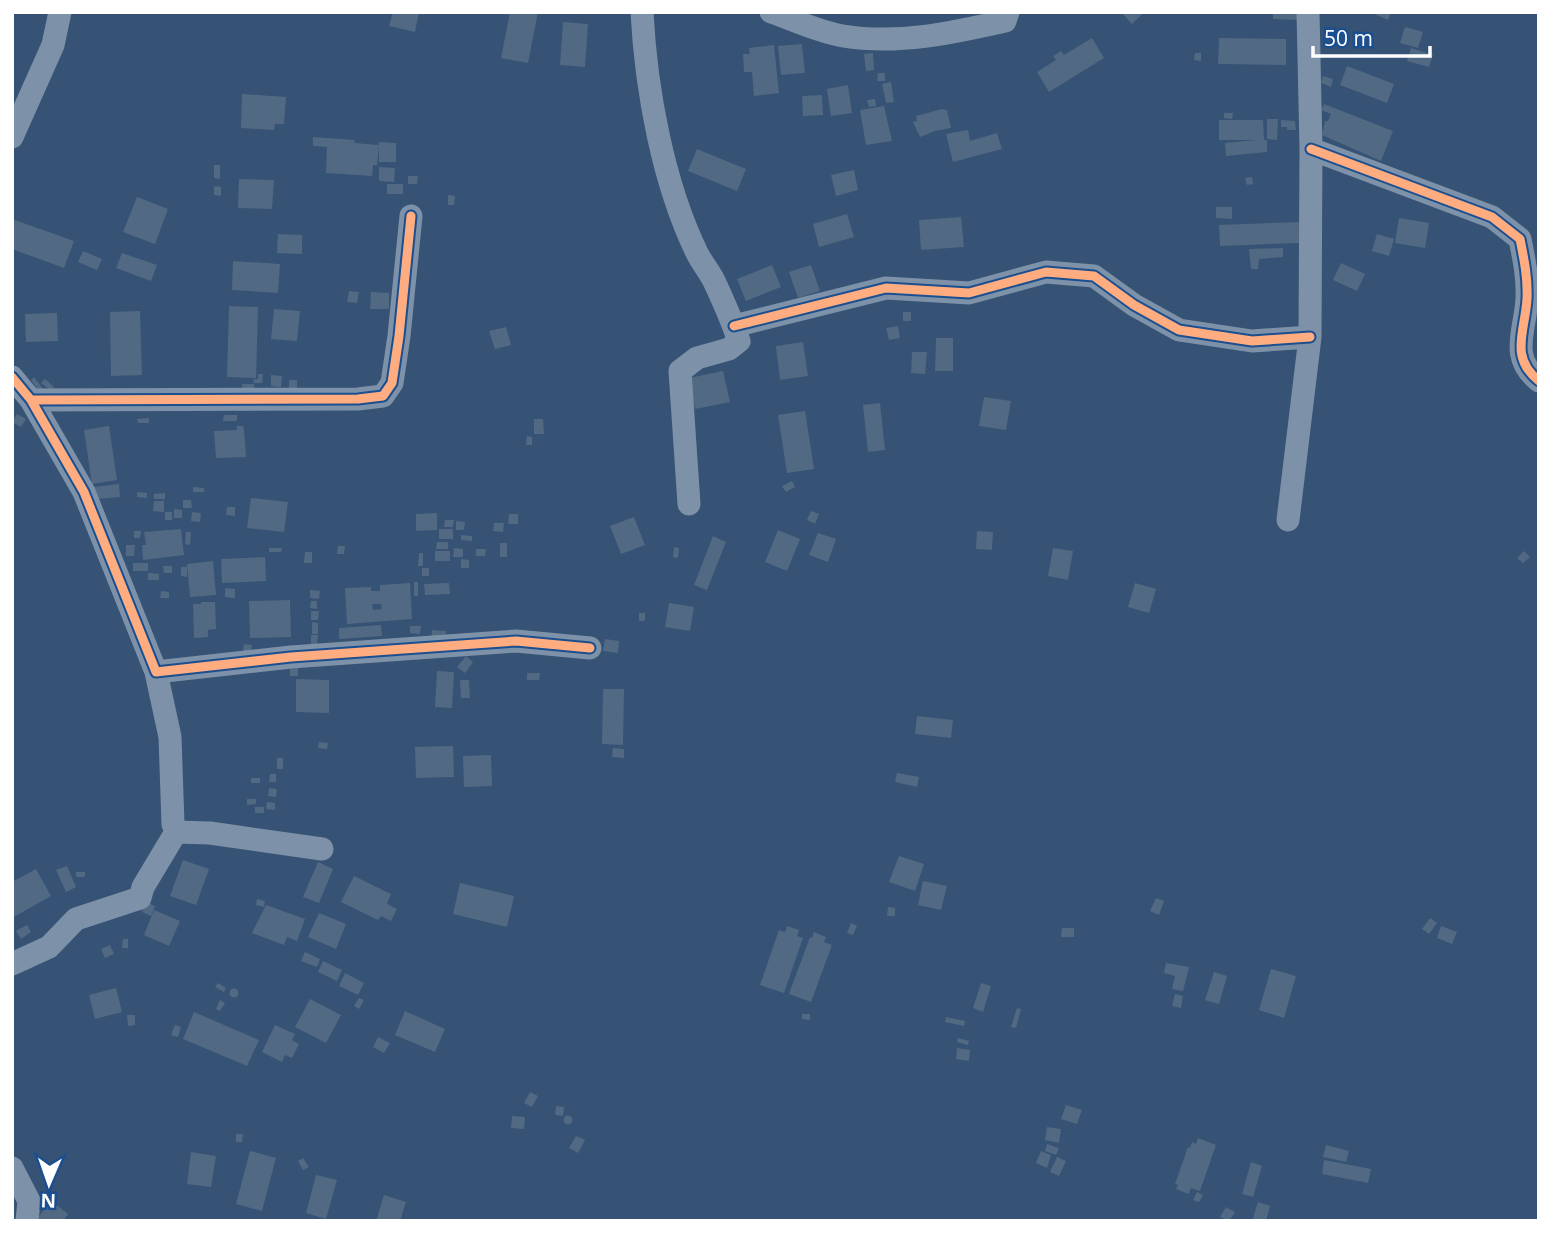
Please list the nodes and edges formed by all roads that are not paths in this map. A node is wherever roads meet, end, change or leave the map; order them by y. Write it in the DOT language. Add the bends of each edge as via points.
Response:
graph roads {
  1 [pos="60,12"];
  2 [pos="642,12"];
  3 [pos="771,12"];
  4 [pos="1008,12"];
  5 [pos="1307,12"];
  6 [pos="12,137"];
  7 [pos="1311,149"];
  8 [pos="411,216"];
  9 [pos="734,326"];
  10 [pos="1310,337"];
  11 [pos="12,377"];
  12 [pos="1539,381"];
  13 [pos="31,400"];
  14 [pos="689,504"];
  15 [pos="1288,520"];
  16 [pos="590,648"];
  17 [pos="156,672"];
  18 [pos="173,824"];
  19 [pos="322,849"];
  20 [pos="12,964"];
  21 [pos="12,1168"];
  22 [pos="27,1221"];
  1 -- 6 [label="street" via="53,45"];
  2 -- 9 [label="street" via="644,52 676,198 697,253"];
  3 -- 4 [label="street" via="841,36 877,40 945,35 1005,21"];
  5 -- 7 [label="street"];
  7 -- 10 [label="street"];
  7 -- 12 [label="street" via="1492,217 1520,239 1527,300 1520,351 1527,371"];
  8 -- 13 [label="street" via="399,336 391,383 383,396"];
  9 -- 10 [label="street" via="886,288 969,293 1046,272 1094,276 1179,330 1252,341"];
  9 -- 14 [label="street" via="739,341 729,349 697,358 680,371"];
  10 -- 15 [label="street"];
  11 -- 13 [label="street"];
  13 -- 17 [label="street" via="84,492"];
  16 -- 17 [label="street" via="516,641"];
  17 -- 18 [label="street" via="170,737"];
  19 -- 20 [label="street" via="176,832 140,898 76,919 49,947"];
  21 -- 22 [label="street" via="29,1201"];
}
